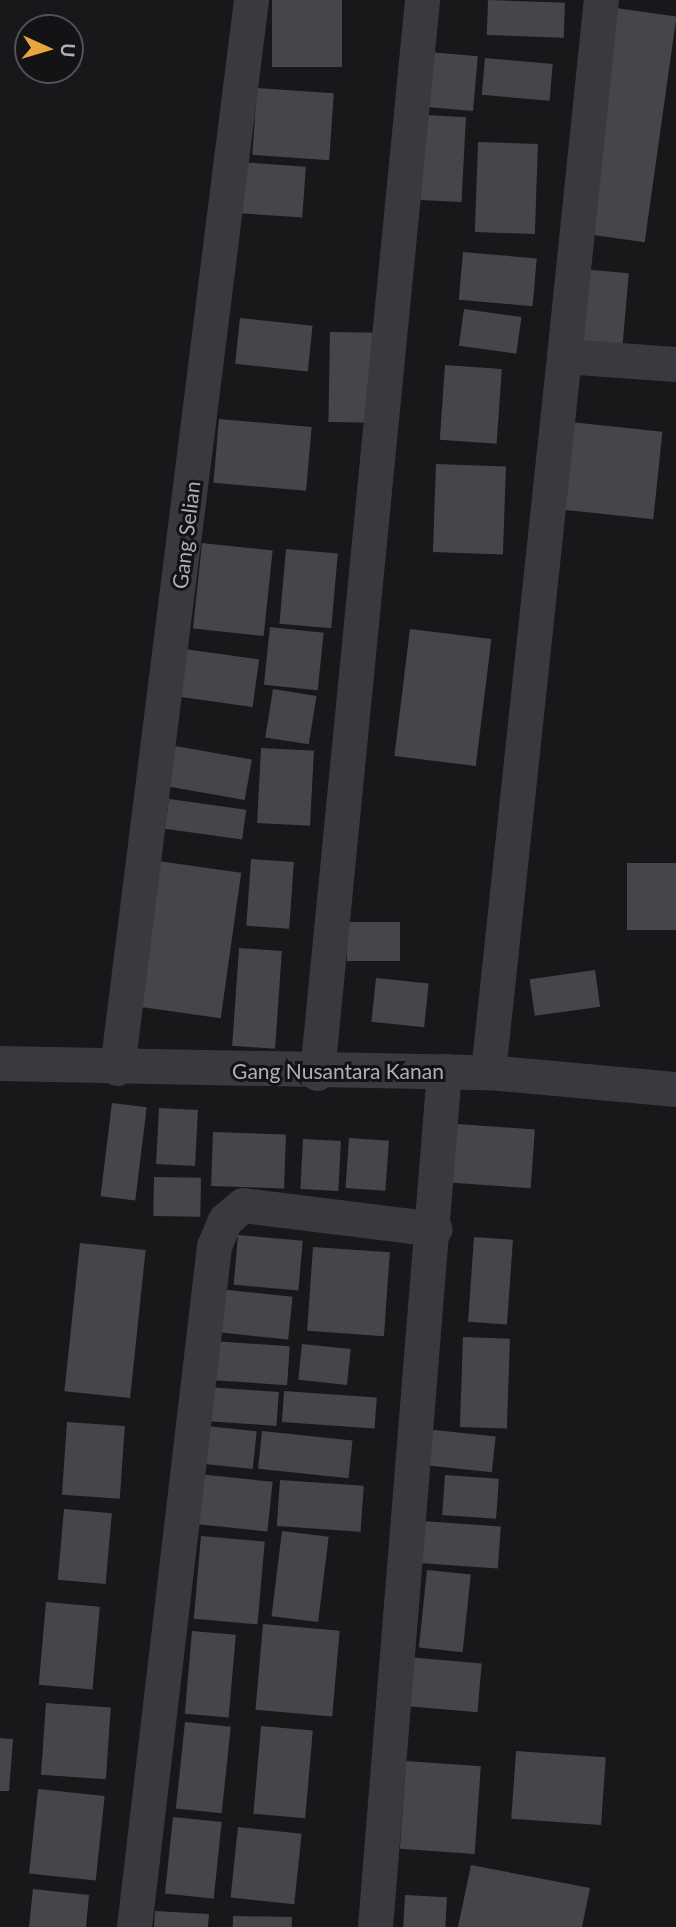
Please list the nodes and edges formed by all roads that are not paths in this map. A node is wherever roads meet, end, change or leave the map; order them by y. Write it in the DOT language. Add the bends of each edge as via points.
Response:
graph roads {
  1 [pos="251,0"];
  2 [pos="422,0"];
  3 [pos="601,0"];
  4 [pos="564,356"];
  5 [pos="676,364"];
  6 [pos="0,1063"];
  7 [pos="117,1068"];
  8 [pos="444,1071"];
  9 [pos="488,1072"];
  10 [pos="317,1073"];
  11 [pos="676,1089"];
  12 [pos="435,1228"];
  13 [pos="134,1927"];
  14 [pos="375,1927"];
  1 -- 7 [label="street, Gang Selian"];
  2 -- 10 [label="street"];
  3 -- 4 [label="street" via="600,45"];
  4 -- 5 [label="street"];
  4 -- 9 [label="street"];
  6 -- 7 [label="street, Gang Nusantara Kanan"];
  7 -- 10 [label="street, Gang Nusantara Kanan"];
  8 -- 9 [label="street, Gang Nusantara Kanan"];
  8 -- 10 [label="street, Gang Nusantara Kanan"];
  8 -- 12 [label="street"];
  9 -- 11 [label="street, Gang Nusantara Kanan"];
  12 -- 13 [label="street" via="243,1205 225,1220 214,1246"];
  12 -- 14 [label="street"];
}
